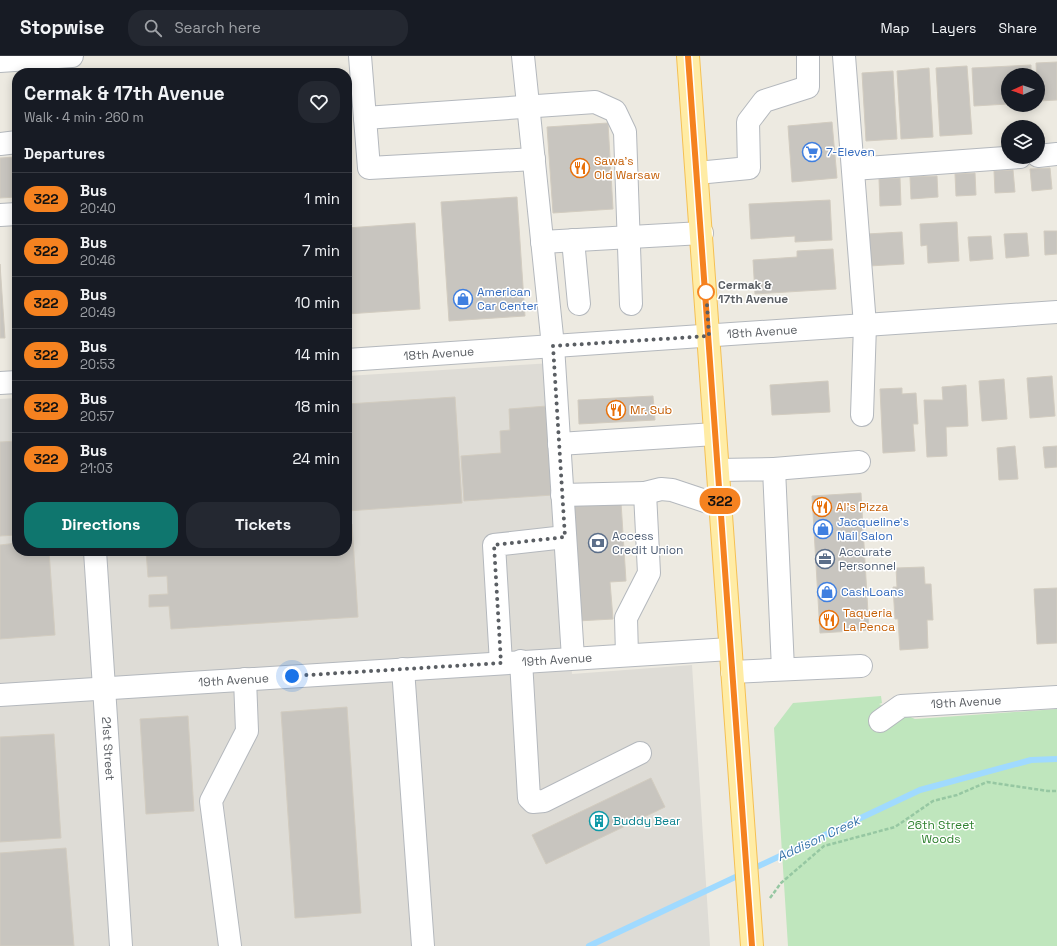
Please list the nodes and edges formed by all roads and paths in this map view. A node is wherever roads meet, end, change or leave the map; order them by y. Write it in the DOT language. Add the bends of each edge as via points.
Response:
graph roads {
  1 [pos="360,56"];
  2 [pos="523,56"];
  3 [pos="688,56"];
  4 [pos="808,56"];
  5 [pos="844,56"];
  6 [pos="64,60"];
  7 [pos="0,61"];
  8 [pos="528,106"];
  9 [pos="365,118"];
  10 [pos="12,143"];
  11 [pos="0,144"];
  12 [pos="1057,154"];
  13 [pos="1045,155"];
  14 [pos="1001,158"];
  15 [pos="534,159"];
  16 [pos="853,169"];
  17 [pos="697,173"];
  18 [pos="12,214"];
  19 [pos="0,215"];
  20 [pos="702,233"];
  21 [pos="629,237"];
  22 [pos="573,240"];
  23 [pos="542,242"];
  24 [pos="579,304"];
  25 [pos="631,304"];
  26 [pos="1057,312"];
  27 [pos="865,325"];
  28 [pos="709,336"];
  29 [pos="553,346"];
  30 [pos="352,360"];
  31 [pos="12,382"];
  32 [pos="0,383"];
  33 [pos="862,415"];
  34 [pos="716,434"];
  35 [pos="559,444"];
  36 [pos="859,462"];
  37 [pos="774,468"];
  38 [pos="718,470"];
  39 [pos="644,493"];
  40 [pos="562,495"];
  41 [pos="720,506"];
  42 [pos="565,537"];
  43 [pos="95,556"];
  44 [pos="730,648"];
  45 [pos="627,655"];
  46 [pos="573,658"];
  47 [pos="511,662"];
  48 [pos="861,666"];
  49 [pos="403,669"];
  50 [pos="783,669"];
  51 [pos="732,672"];
  52 [pos="245,679"];
  53 [pos="104,687"];
  54 [pos="0,695"];
  55 [pos="1057,697"];
  56 [pos="880,721"];
  57 [pos="640,753"];
  58 [pos="1057,791"];
  59 [pos="750,919"];
  60 [pos="121,946"];
  61 [pos="230,946"];
  62 [pos="423,946"];
  63 [pos="752,946"];
  1 -- 9 [label="street"];
  2 -- 8 [label="street"];
  3 -- 17 [label="main road"];
  4 -- 17 [label="street" via="808,87 764,101 748,122 749,168"];
  5 -- 16 [label="street"];
  6 -- 7 [label="street"];
  8 -- 9 [label="street"];
  8 -- 15 [label="street"];
  8 -- 21 [label="street" via="595,102 615,110 625,132"];
  9 -- 15 [label="street" via="369,168"];
  10 -- 11 [label="street"];
  12 -- 13 [label="street"];
  14 -- 16 [label="street"];
  15 -- 23 [label="street"];
  16 -- 27 [label="street"];
  17 -- 20 [label="main road"];
  18 -- 19 [label="street"];
  20 -- 21 [label="street"];
  20 -- 28 [label="main road"];
  21 -- 22 [label="street"];
  21 -- 25 [label="street"];
  22 -- 23 [label="street"];
  22 -- 24 [label="street"];
  23 -- 29 [label="street"];
  26 -- 27 [label="street, 18th Avenue"];
  27 -- 28 [label="street, 18th Avenue"];
  27 -- 33 [label="street"];
  28 -- 29 [label="street, 18th Avenue"];
  28 -- 34 [label="main road"];
  29 -- 30 [label="street, 18th Avenue"];
  29 -- 35 [label="street"];
  31 -- 32 [label="street"];
  34 -- 35 [label="street"];
  34 -- 38 [label="main road"];
  35 -- 40 [label="street"];
  36 -- 37 [label="street"];
  37 -- 38 [label="street"];
  37 -- 50 [label="street"];
  38 -- 41 [label="main road"];
  39 -- 40 [label="street"];
  39 -- 41 [label="street" via="661,489 672,490"];
  39 -- 45 [label="street" via="649,573 626,618"];
  40 -- 42 [label="street"];
  41 -- 44 [label="main road"];
  42 -- 46 [label="street"];
  42 -- 47 [label="street" via="494,545"];
  43 -- 53 [label="street, 21st Street"];
  44 -- 45 [label="street, 19th Avenue"];
  44 -- 51 [label="main road"];
  45 -- 46 [label="street, 19th Avenue"];
  46 -- 47 [label="street, 19th Avenue"];
  47 -- 49 [label="street, 19th Avenue"];
  47 -- 57 [label="street" via="530,798 533,802 544,801"];
  48 -- 50 [label="street"];
  49 -- 52 [label="street, 19th Avenue"];
  49 -- 62 [label="street"];
  50 -- 51 [label="street"];
  51 -- 59 [label="main road"];
  52 -- 53 [label="street, 19th Avenue"];
  52 -- 61 [label="street" via="248,731 211,801"];
  53 -- 54 [label="street, 19th Avenue"];
  53 -- 60 [label="street, 21st Street"];
  55 -- 56 [label="street, 19th Avenue" via="901,706"];
  58 -- 59 [label="path" via="987,782 957,795 932,801 895,827 824,846 782,883"];
  59 -- 63 [label="main road"];
}
